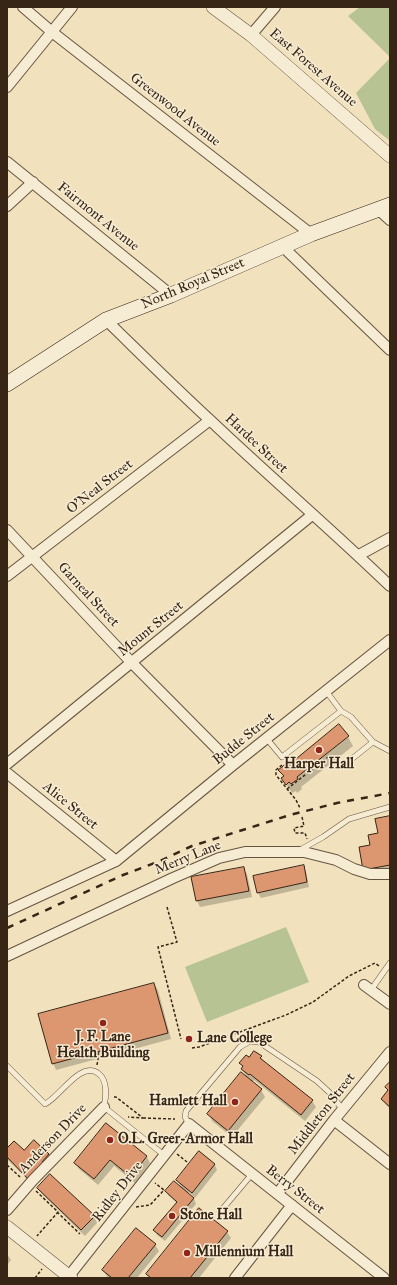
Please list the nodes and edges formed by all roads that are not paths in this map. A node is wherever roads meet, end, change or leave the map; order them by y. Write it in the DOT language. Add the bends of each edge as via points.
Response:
graph roads {
  1 [pos="22,7"];
  2 [pos="72,7"];
  3 [pos="213,7"];
  4 [pos="275,7"];
  5 [pos="52,32"];
  6 [pos="251,35"];
  7 [pos="7,87"];
  8 [pos="390,156"];
  9 [pos="7,162"];
  10 [pos="33,182"];
  11 [pos="7,206"];
  12 [pos="384,207"];
  13 [pos="390,220"];
  14 [pos="311,234"];
  15 [pos="282,246"];
  16 [pos="171,295"];
  17 [pos="106,320"];
  18 [pos="390,350"];
  19 [pos="7,384"];
  20 [pos="210,420"];
  21 [pos="312,515"];
  22 [pos="7,530"];
  23 [pos="390,538"];
  24 [pos="33,556"];
  25 [pos="359,556"];
  26 [pos="7,576"];
  27 [pos="390,586"];
  28 [pos="390,640"];
  29 [pos="132,663"];
  30 [pos="326,691"];
  31 [pos="342,711"];
  32 [pos="267,739"];
  33 [pos="373,742"];
  34 [pos="390,752"];
  35 [pos="348,762"];
  36 [pos="7,764"];
  37 [pos="233,765"];
  38 [pos="7,773"];
  39 [pos="390,807"];
  40 [pos="298,852"];
  41 [pos="116,861"];
  42 [pos="390,874"];
  43 [pos="7,911"];
  44 [pos="7,956"];
  45 [pos="390,963"];
  46 [pos="368,987"];
  47 [pos="390,1004"];
  48 [pos="390,1052"];
  49 [pos="7,1066"];
  50 [pos="104,1107"];
  51 [pos="343,1110"];
  52 [pos="334,1120"];
  53 [pos="189,1124"];
  54 [pos="169,1154"];
  55 [pos="390,1164"];
  56 [pos="252,1174"];
  57 [pos="278,1193"];
  58 [pos="292,1205"];
  59 [pos="7,1210"];
  60 [pos="220,1212"];
  61 [pos="7,1227"];
  62 [pos="70,1277"];
  63 [pos="235,1278"];
  64 [pos="384,1278"];
  1 -- 5 [label="street, Greenwood Avenue"];
  2 -- 5 [label="street"];
  3 -- 6 [label="street, East Forest Avenue"];
  4 -- 6 [label="street"];
  5 -- 7 [label="street"];
  5 -- 14 [label="street, Greenwood Avenue"];
  6 -- 8 [label="street, East Forest Avenue"];
  9 -- 10 [label="street, Fairmont Avenue"];
  10 -- 11 [label="street"];
  10 -- 16 [label="street, Fairmont Avenue"];
  12 -- 13 [label="street"];
  12 -- 14 [label="main road, North Royal Street"];
  14 -- 15 [label="main road, North Royal Street"];
  15 -- 16 [label="main road, North Royal Street"];
  15 -- 18 [label="street"];
  16 -- 17 [label="main road, North Royal Street"];
  17 -- 19 [label="main road, North Royal Street"];
  17 -- 20 [label="street, Hardee Street"];
  20 -- 21 [label="street, Hardee Street"];
  20 -- 24 [label="street, O'Neal Street"];
  21 -- 25 [label="street, Hardee Street"];
  21 -- 29 [label="street, Mount Street"];
  22 -- 24 [label="street, Garneal Street"];
  23 -- 25 [label="street"];
  24 -- 26 [label="street, O'Neal Street"];
  24 -- 29 [label="street, Garneal Street"];
  25 -- 27 [label="street, Hardee Street"];
  28 -- 30 [label="street, Budde Street"];
  29 -- 36 [label="street, Mount Street"];
  29 -- 37 [label="street, Garneal Street"];
  30 -- 31 [label="lane"];
  30 -- 32 [label="street, Budde Street"];
  31 -- 32 [label="lane" via="282,757"];
  31 -- 33 [label="lane" via="351,717"];
  32 -- 37 [label="street, Budde Street"];
  33 -- 34 [label="lane"];
  33 -- 35 [label="lane"];
  37 -- 41 [label="street, Budde Street"];
  38 -- 41 [label="street, Alice Street"];
  39 -- 40 [label="lane" via="349,819"];
  40 -- 42 [label="street, Merry Lane" via="336,860 370,874"];
  40 -- 44 [label="street, Merry Lane" via="245,852 219,858"];
  41 -- 43 [label="street, Budde Street"];
  45 -- 46 [label="lane"];
  46 -- 47 [label="street"];
  48 -- 51 [label="street, Middleton Street"];
  49 -- 50 [label="lane" via="45,1104 81,1073 95,1072 102,1077 107,1092"];
  50 -- 54 [label="lane"];
  50 -- 59 [label="street, Anderson Drive"];
  51 -- 52 [label="street, Middleton Street"];
  51 -- 53 [label="lane" via="317,1081 258,1042 250,1041 240,1047 186,1111"];
  52 -- 55 [label="street"];
  52 -- 57 [label="street, Middleton Street"];
  53 -- 54 [label="street, Ridley Drive"];
  53 -- 56 [label="street, Berry Street"];
  54 -- 62 [label="street, Ridley Drive"];
  56 -- 57 [label="street, Berry Street"];
  56 -- 60 [label="lane"];
  57 -- 58 [label="street, Berry Street"];
  58 -- 63 [label="street"];
  58 -- 64 [label="street, Berry Street"];
  61 -- 62 [label="street" via="38,1255"];
}
